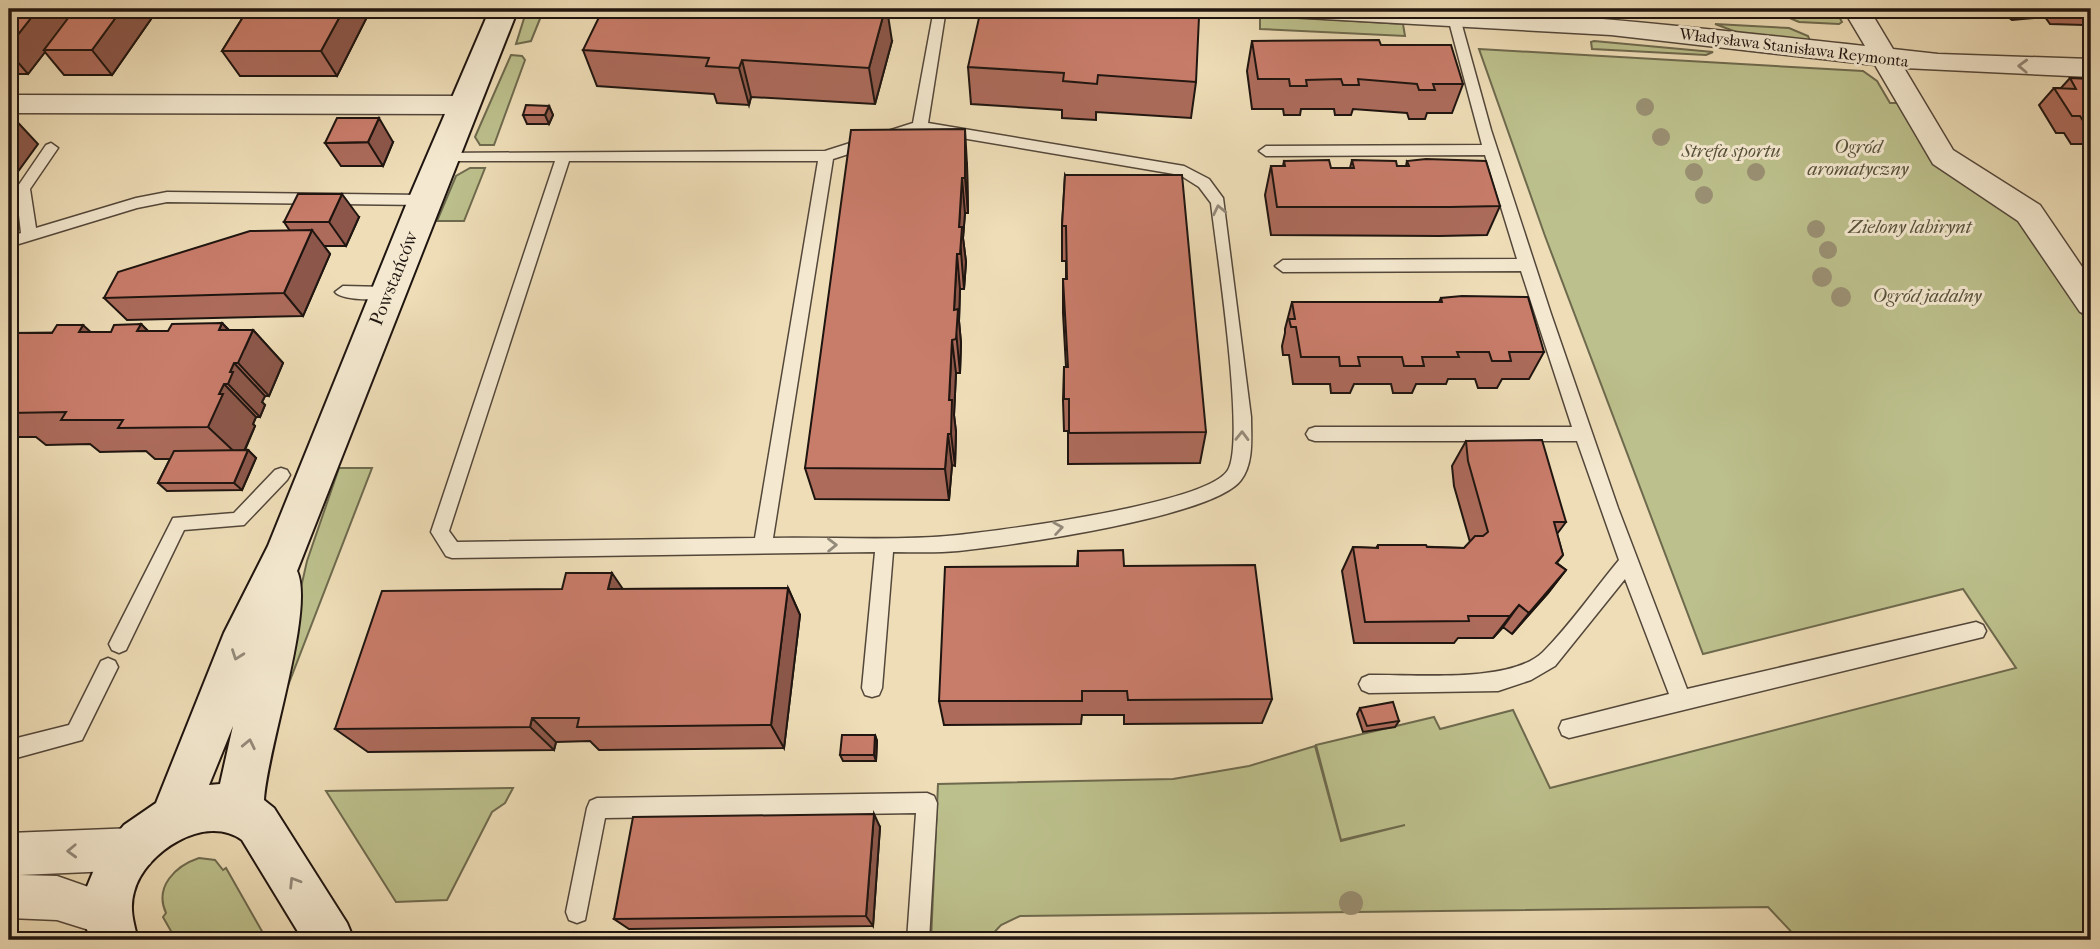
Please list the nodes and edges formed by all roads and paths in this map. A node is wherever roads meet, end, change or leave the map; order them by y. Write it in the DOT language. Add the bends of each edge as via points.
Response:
graph roads {
  1 [pos="504,9"];
  2 [pos="940,9"];
  3 [pos="1288,9"];
  4 [pos="1856,9"];
  5 [pos="1361,11"];
  6 [pos="1454,18"];
  7 [pos="1885,58"];
  8 [pos="2091,68"];
  9 [pos="9,104"];
  10 [pos="464,104"];
  11 [pos="920,126"];
  12 [pos="51,148"];
  13 [pos="1492,150"];
  14 [pos="1266,151"];
  15 [pos="442,156"];
  16 [pos="826,156"];
  17 [pos="563,158"];
  18 [pos="424,200"];
  19 [pos="29,236"];
  20 [pos="9,242"];
  21 [pos="2058,254"];
  22 [pos="2091,256"];
  23 [pos="1527,265"];
  24 [pos="1283,266"];
  25 [pos="343,292"];
  26 [pos="387,293"];
  27 [pos="2091,304"];
  28 [pos="1315,434"];
  29 [pos="1582,434"];
  30 [pos="281,475"];
  31 [pos="885,544"];
  32 [pos="763,546"];
  33 [pos="287,549"];
  34 [pos="1626,565"];
  35 [pos="1976,631"];
  36 [pos="119,645"];
  37 [pos="108,667"];
  38 [pos="1369,684"];
  39 [pos="872,688"];
  40 [pos="1681,700"];
  41 [pos="1569,728"];
  42 [pos="9,750"];
  43 [pos="240,811"];
  44 [pos="173,817"];
  45 [pos="135,849"];
  46 [pos="9,854"];
  47 [pos="9,896"];
  48 [pos="577,912"];
  49 [pos="110,927"];
  50 [pos="330,940"];
  51 [pos="918,940"];
  1 -- 10 [label="street, Powstańców"];
  2 -- 11 [label="lane"];
  3 -- 5 [label="street, Władysława Stanisława Reymonta"];
  4 -- 7 [label="street"];
  5 -- 6 [label="street, Władysława Stanisława Reymonta"];
  6 -- 7 [label="street, Władysława Stanisława Reymonta" via="1718,37"];
  6 -- 13 [label="lane"];
  8 -- 7 [label="street, Władysława Stanisława Reymonta, one-way"];
  7 -- 21 [label="street" via="1943,157 2029,213"];
  9 -- 10 [label="street"];
  10 -- 15 [label="street, Powstańców"];
  11 -- 16 [label="lane"];
  31 -- 11 [label="lane, one-way" via="957,543 1185,503 1221,488 1235,475 1242,453 1243,417 1218,202 1204,183 1184,170 1151,163"];
  12 -- 19 [label="lane" via="23,189"];
  13 -- 14 [label="lane"];
  13 -- 23 [label="lane"];
  15 -- 17 [label="lane"];
  15 -- 18 [label="street, Powstańców"];
  16 -- 17 [label="lane"];
  16 -- 32 [label="lane"];
  17 -- 32 [label="lane" via="440,532 452,551"];
  18 -- 19 [label="lane" via="167,197"];
  18 -- 26 [label="street, Powstańców"];
  19 -- 20 [label="lane"];
  21 -- 22 [label="street"];
  21 -- 27 [label="street"];
  23 -- 24 [label="lane"];
  23 -- 29 [label="lane"];
  25 -- 26 [label="lane"];
  26 -- 33 [label="street, Powstańców"];
  28 -- 29 [label="lane"];
  29 -- 34 [label="lane"];
  30 -- 36 [label="lane" via="237,520 179,523"];
  32 -- 31 [label="lane, one-way"];
  31 -- 39 [label="lane"];
  43 -- 33 [label="street, Powstańców, one-way" via="243,776 272,653"];
  33 -- 44 [label="street, Powstańców, one-way" via="245,633"];
  34 -- 38 [label="lane" via="1548,660 1524,674 1498,682"];
  34 -- 40 [label="lane"];
  35 -- 40 [label="lane"];
  37 -- 42 [label="lane" via="75,733"];
  40 -- 41 [label="lane"];
  43 -- 44 [label="street" via="209,808"];
  50 -- 43 [label="street, one-way" via="258,824"];
  44 -- 45 [label="street"];
  45 -- 46 [label="street, one-way"];
  45 -- 49 [label="street" via="111,883 105,902"];
  47 -- 49 [label="street" via="57,898"];
  48 -- 51 [label="lane" via="597,808 927,803"];
}
